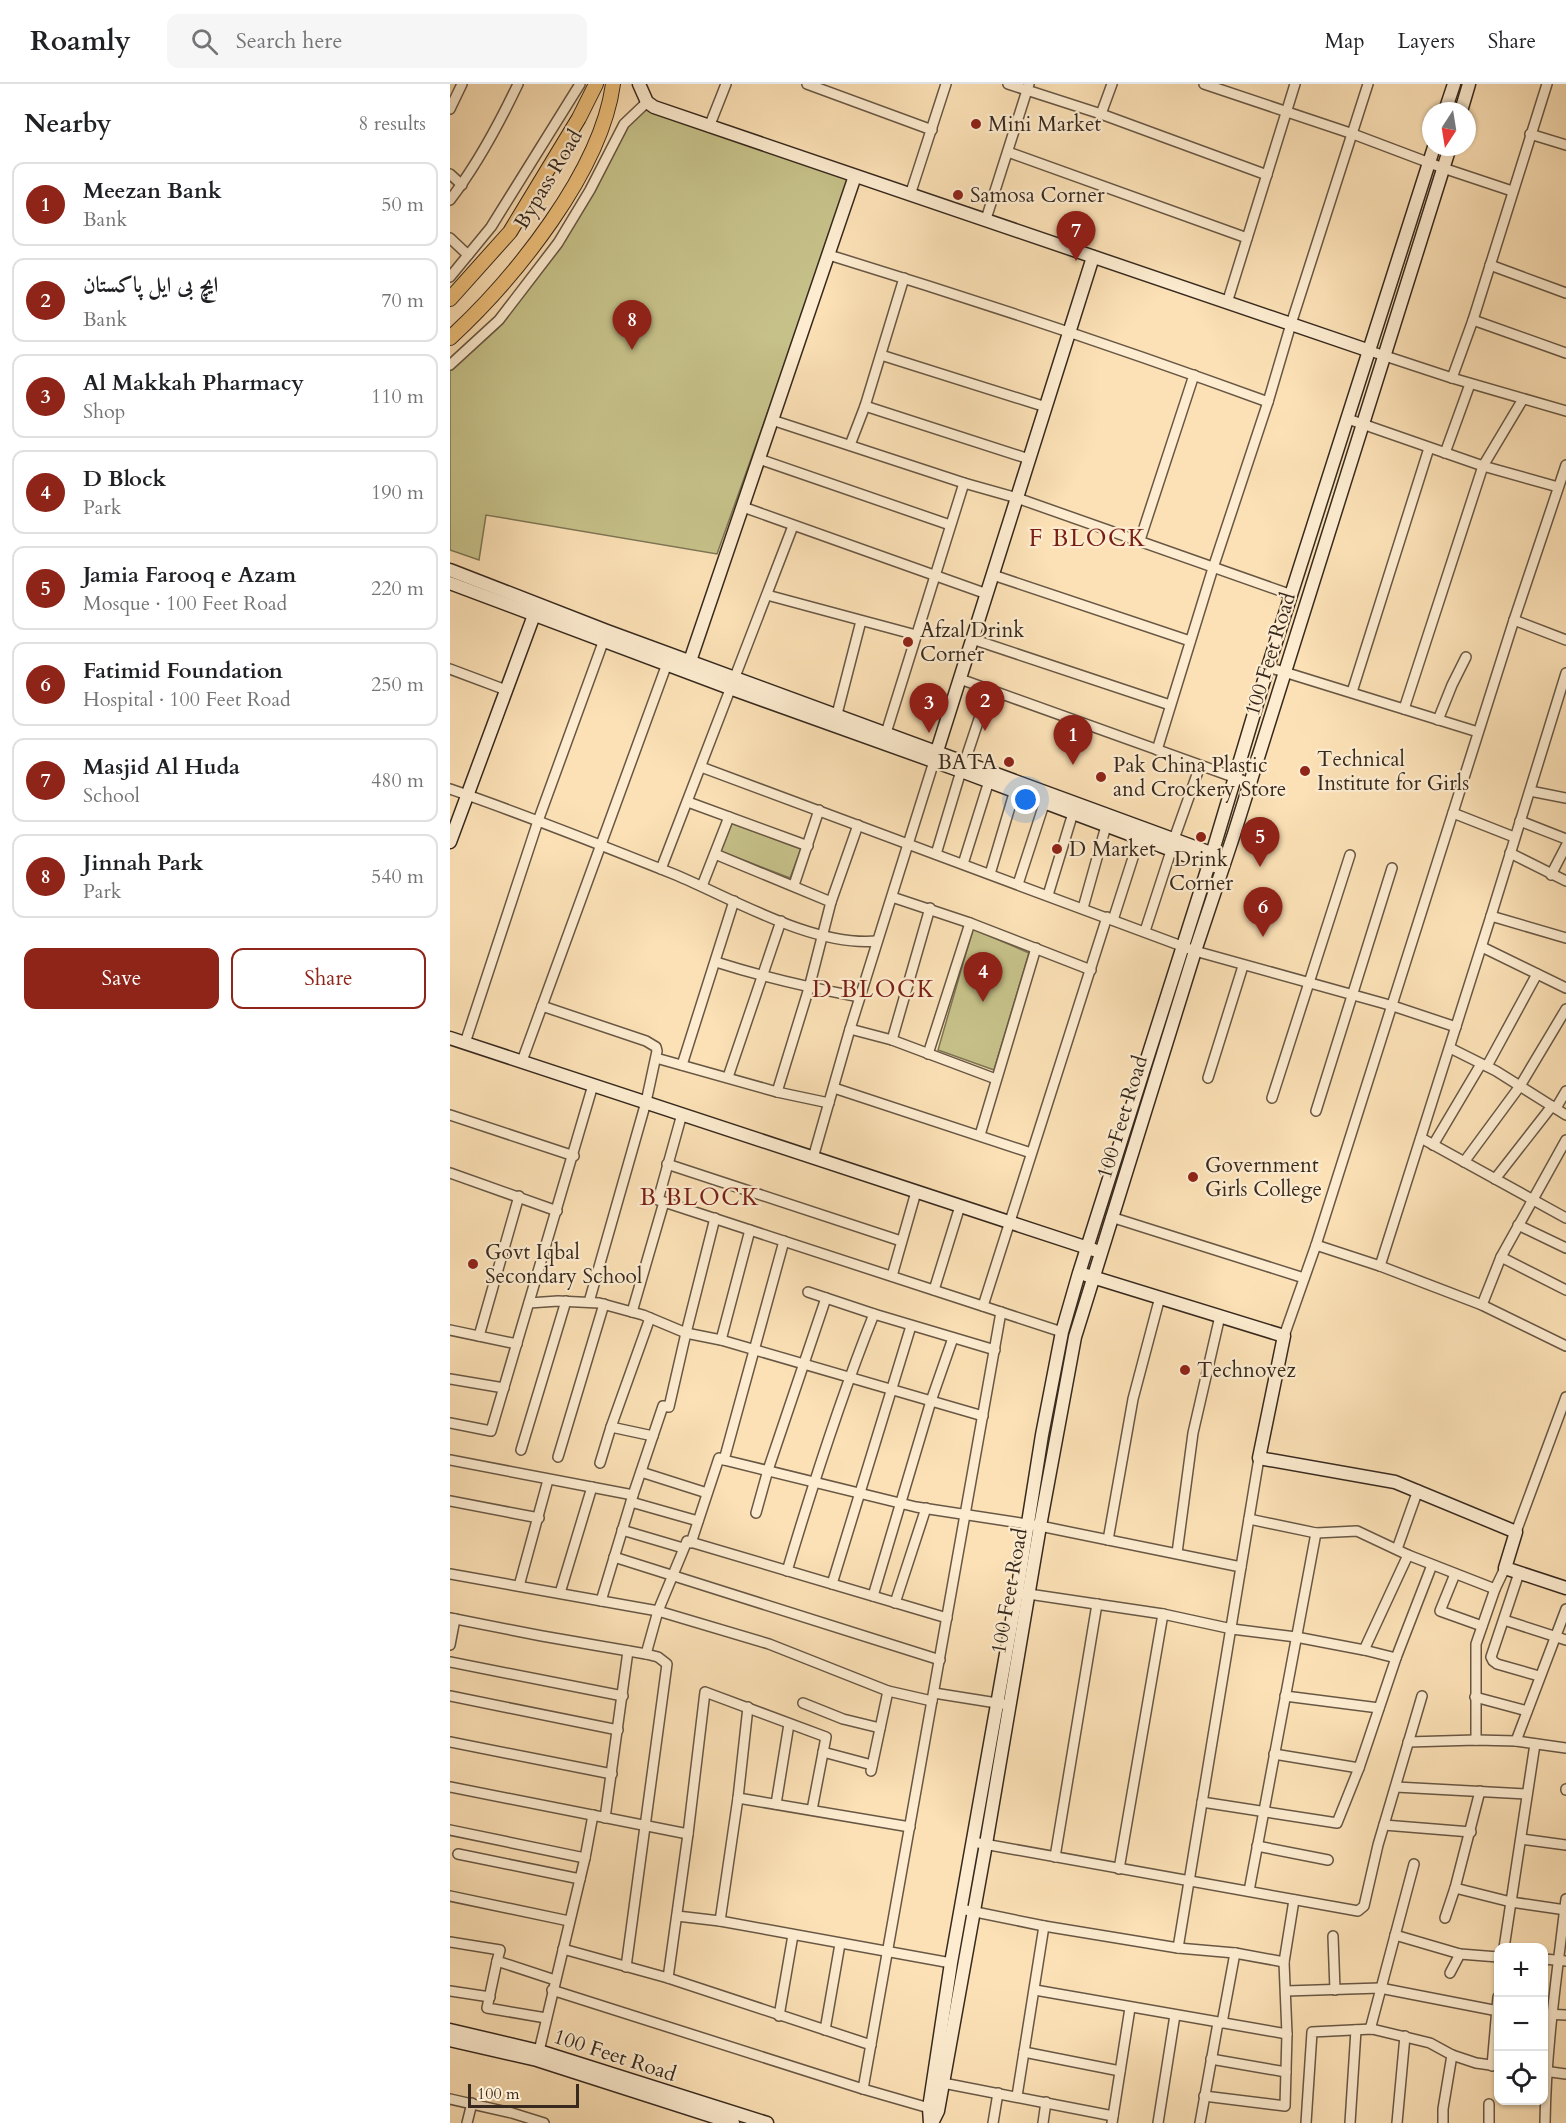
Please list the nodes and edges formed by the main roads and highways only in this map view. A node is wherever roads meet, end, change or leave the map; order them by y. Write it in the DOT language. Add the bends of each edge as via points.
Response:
graph roads {
  1 [pos="1454,84"];
  2 [pos="1469,84"];
  3 [pos="595,85"];
  4 [pos="640,85"];
  5 [pos="613,89"];
  6 [pos="1448,102"];
  7 [pos="1464,102"];
  8 [pos="1431,156"];
  9 [pos="1447,156"];
  10 [pos="855,176"];
  11 [pos="1093,257"];
  12 [pos="450,299"];
  13 [pos="450,338"];
  14 [pos="1370,351"];
  15 [pos="450,570"];
  16 [pos="450,583"];
  17 [pos="536,610"];
  18 [pos="669,660"];
  19 [pos="690,661"];
  20 [pos="734,684"];
  21 [pos="936,756"];
  22 [pos="963,766"];
  23 [pos="1046,798"];
  24 [pos="450,842"];
  25 [pos="1173,845"];
  26 [pos="1210,859"];
  27 [pos="1224,863"];
  28 [pos="450,1038"];
  29 [pos="1087,1248"];
  30 [pos="1101,1252"];
  31 [pos="1079,1273"];
  32 [pos="1093,1277"];
  33 [pos="1566,1588"];
  34 [pos="1022,1593"];
  35 [pos="1003,1704"];
  36 [pos="450,2030"];
  37 [pos="450,2040"];
  38 [pos="938,2082"];
  39 [pos="729,2120"];
  40 [pos="767,2123"];
  41 [pos="931,2123"];
  1 -- 6 [label="main road"];
  2 -- 7 [label="main road"];
  3 -- 5 [label="main road"];
  3 -- 12 [label="main road" via="510,232"];
  4 -- 10 [label="main road" via="647,102 654,107"];
  5 -- 13 [label="main road, Bypass Road" via="602,129 548,228"];
  8 -- 14 [label="main road, 100 Feet Road"];
  9 -- 27 [label="main road, 100 Feet Road"];
  10 -- 11 [label="main road"];
  10 -- 19 [label="main road"];
  11 -- 14 [label="main road"];
  11 -- 21 [label="main road"];
  14 -- 26 [label="main road, 100 Feet Road"];
  15 -- 17 [label="main road"];
  16 -- 17 [label="main road"];
  17 -- 18 [label="main road"];
  17 -- 24 [label="main road"];
  18 -- 19 [label="main road"];
  18 -- 20 [label="main road"];
  19 -- 20 [label="main road"];
  20 -- 21 [label="main road"];
  20 -- 21 [label="main road" via="837,714"];
  21 -- 22 [label="main road"];
  22 -- 23 [label="main road"];
  22 -- 23 [label="main road" via="989,781"];
  23 -- 25 [label="main road"];
  23 -- 25 [label="main road" via="1139,839"];
  25 -- 26 [label="main road"];
  26 -- 27 [label="main road"];
  26 -- 29 [label="main road, 100 Feet Road"];
  27 -- 30 [label="main road, 100 Feet Road"];
  28 -- 29 [label="main road"];
  29 -- 30 [label="main road"];
  29 -- 31 [label="main road, 100 Feet Road"];
  30 -- 32 [label="main road, 100 Feet Road"];
  31 -- 32 [label="main road"];
  31 -- 34 [label="main road, 100 Feet Road" via="1062,1332 1026,1525"];
  32 -- 33 [label="main road" via="1284,1336 1259,1458 1395,1482 1418,1490 1516,1532 1504,1568"];
  32 -- 34 [label="main road, 100 Feet Road" via="1075,1337 1040,1526"];
  34 -- 35 [label="main road, 100 Feet Road"];
  35 -- 38 [label="main road, 100 Feet Road" via="986,1844"];
  35 -- 38 [label="main road, 100 Feet Road" via="951,1963"];
  36 -- 39 [label="main road, 100 Feet Road" via="539,2052"];
  37 -- 39 [label="main road, 100 Feet Road" via="537,2060"];
  38 -- 41 [label="main road, 100 Feet Road" via="929,2108"];
  38 -- 41 [label="main road, 100 Feet Road" via="938,2111"];
  39 -- 40 [label="main road, 100 Feet Road"];
}
